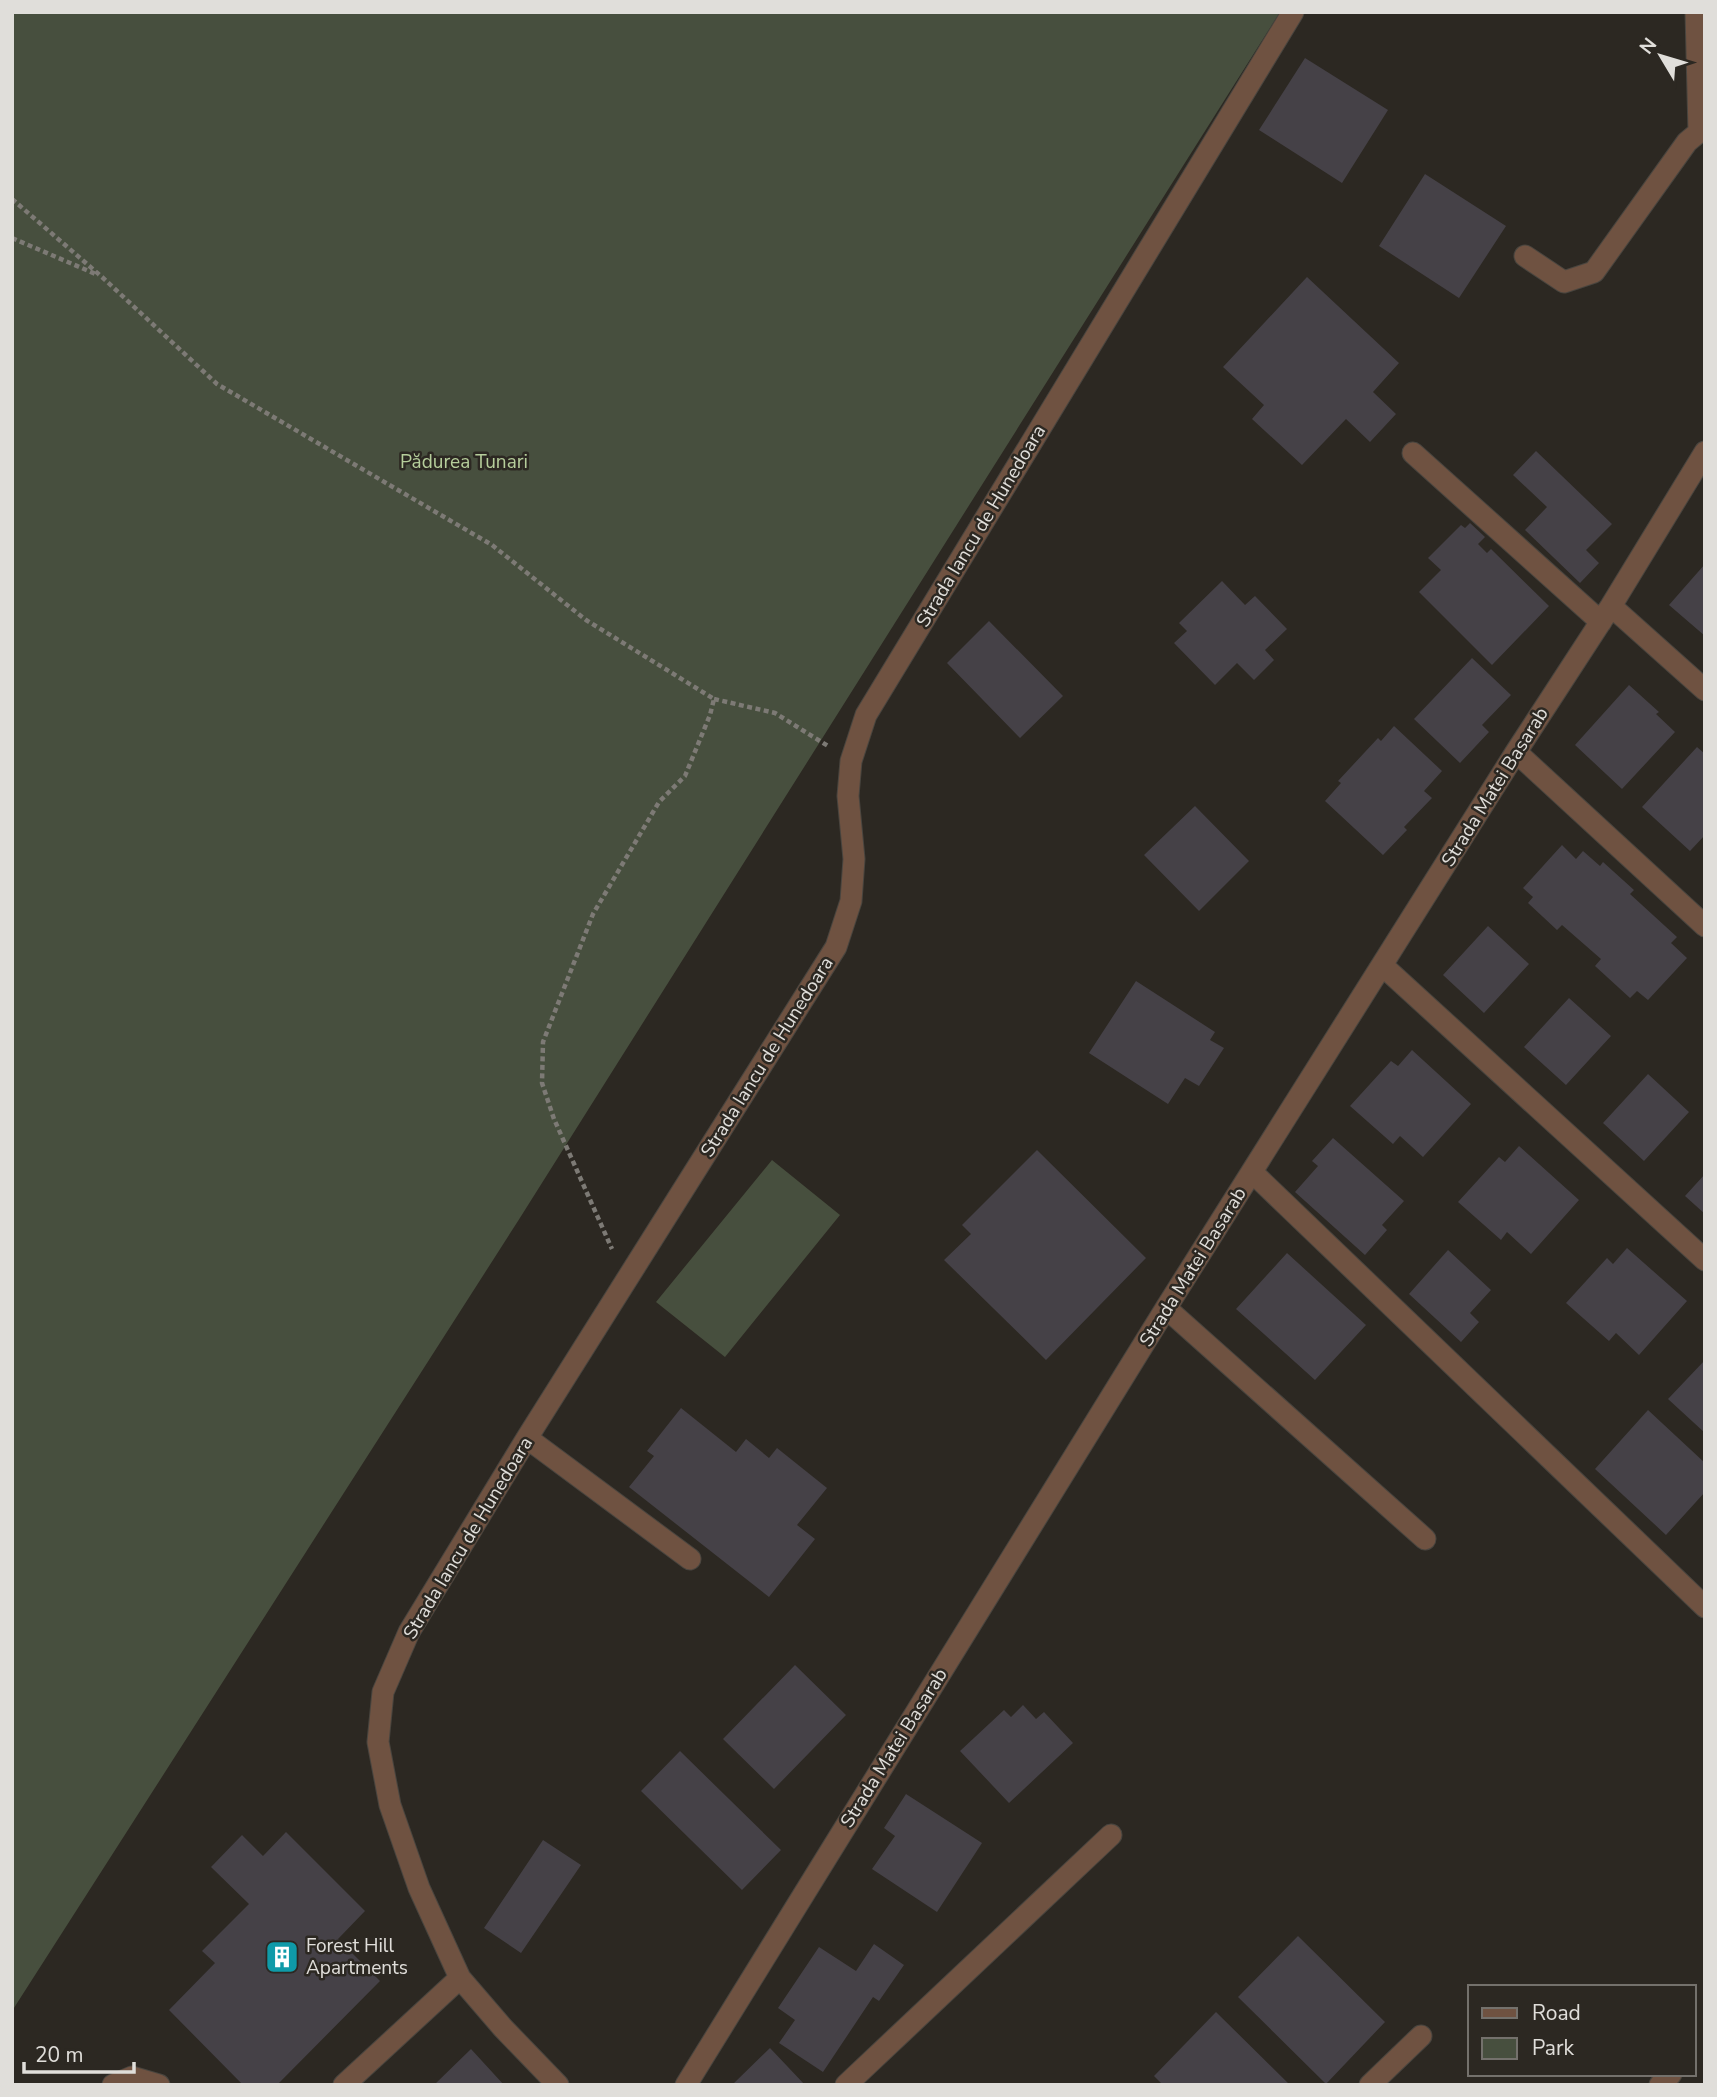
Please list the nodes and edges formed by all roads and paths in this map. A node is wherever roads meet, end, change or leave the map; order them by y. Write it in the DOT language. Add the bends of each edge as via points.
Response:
graph roads {
  1 [pos="1293,12"];
  2 [pos="1696,12"];
  3 [pos="1702,132"];
  4 [pos="12,199"];
  5 [pos="12,238"];
  6 [pos="1525,256"];
  7 [pos="102,277"];
  8 [pos="1705,452"];
  9 [pos="1413,453"];
  10 [pos="1606,614"];
  11 [pos="1705,690"];
  12 [pos="713,699"];
  13 [pos="1516,751"];
  14 [pos="851,761"];
  15 [pos="1705,926"];
  16 [pos="1383,966"];
  17 [pos="1253,1173"];
  18 [pos="1705,1260"];
  19 [pos="626,1279"];
  20 [pos="1166,1308"];
  21 [pos="527,1438"];
  22 [pos="1425,1539"];
  23 [pos="690,1559"];
  24 [pos="1705,1607"];
  25 [pos="1111,1835"];
  26 [pos="460,1978"];
  27 [pos="1421,2036"];
  28 [pos="113,2085"];
  29 [pos="159,2085"];
  30 [pos="344,2085"];
  31 [pos="558,2085"];
  32 [pos="686,2085"];
  33 [pos="846,2085"];
  34 [pos="1370,2085"];
  1 -- 14 [label="street, Strada Iancu de Hunedoara" via="866,715"];
  2 -- 3 [label="street"];
  3 -- 6 [label="street" via="1687,142 1594,272 1564,282"];
  4 -- 7 [label="path"];
  5 -- 7 [label="path"];
  7 -- 12 [label="path" via="217,384 492,545 586,620"];
  8 -- 10 [label="street, Strada Matei Basarab"];
  9 -- 10 [label="street"];
  10 -- 11 [label="street"];
  10 -- 13 [label="street, Strada Matei Basarab"];
  12 -- 14 [label="path" via="775,713"];
  12 -- 19 [label="path" via="685,776 659,802 593,914 543,1041 542,1083 554,1119"];
  13 -- 15 [label="street"];
  13 -- 16 [label="street, Strada Matei Basarab"];
  14 -- 19 [label="street, Strada Iancu de Hunedoara" via="851,901 835,947"];
  16 -- 17 [label="street, Strada Matei Basarab"];
  16 -- 18 [label="street"];
  17 -- 20 [label="street, Strada Matei Basarab"];
  17 -- 24 [label="street"];
  19 -- 21 [label="street, Strada Iancu de Hunedoara"];
  20 -- 22 [label="street"];
  20 -- 32 [label="street, Strada Matei Basarab"];
  21 -- 23 [label="street"];
  21 -- 26 [label="street, Strada Iancu de Hunedoara" via="410,1632 383,1692 378,1742 390,1805 419,1888"];
  25 -- 33 [label="street"];
  26 -- 30 [label="street"];
  26 -- 31 [label="street, Strada Iancu de Hunedoara"];
  27 -- 34 [label="street"];
  28 -- 29 [label="street" via="132,2077"];
}
